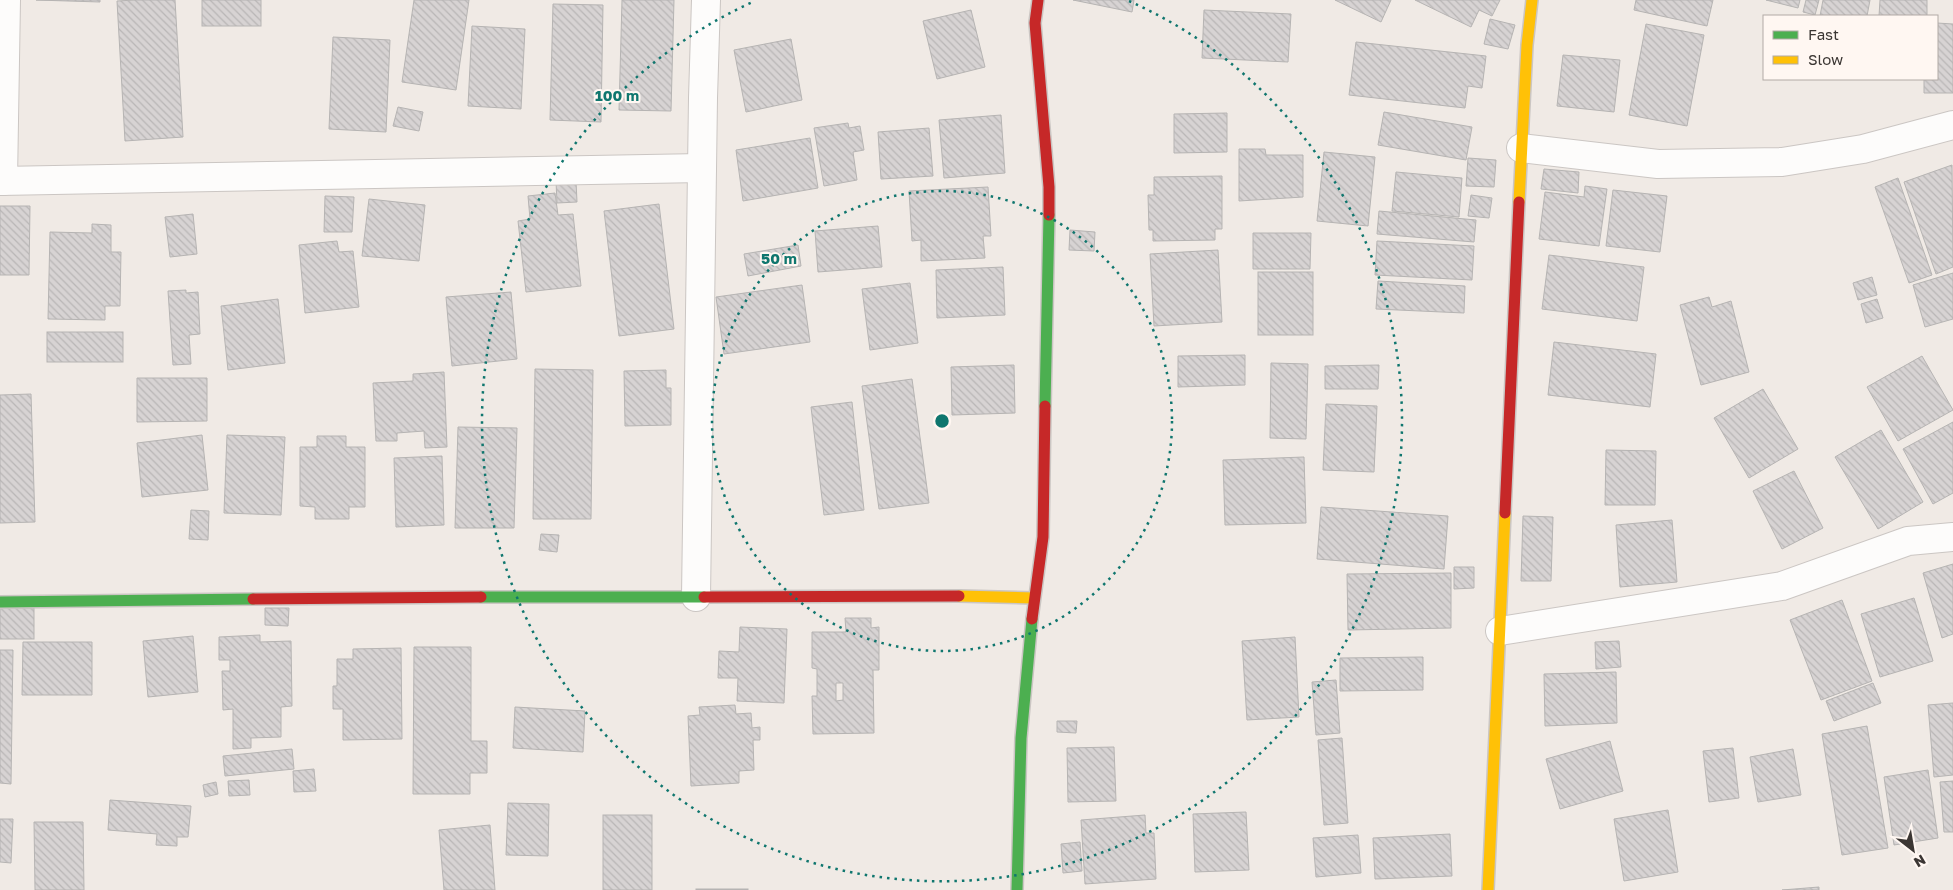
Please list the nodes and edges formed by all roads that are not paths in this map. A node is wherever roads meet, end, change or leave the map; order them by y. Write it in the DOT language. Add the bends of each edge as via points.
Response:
graph roads {
  1 [pos="6,0"];
  2 [pos="706,0"];
  3 [pos="1038,0"];
  4 [pos="1532,0"];
  5 [pos="1953,125"];
  6 [pos="1521,148"];
  7 [pos="702,168"];
  8 [pos="2,181"];
  9 [pos="1953,537"];
  10 [pos="696,597"];
  11 [pos="1034,598"];
  12 [pos="0,602"];
  13 [pos="1500,630"];
  14 [pos="1017,890"];
  15 [pos="1488,890"];
  1 -- 8 [label="street"];
  2 -- 7 [label="street"];
  3 -- 11 [label="street" via="1036,23 1048,187 1043,537"];
  4 -- 6 [label="street"];
  5 -- 6 [label="street" via="1863,149 1782,162 1658,164"];
  6 -- 13 [label="street"];
  7 -- 8 [label="street"];
  7 -- 10 [label="street"];
  9 -- 13 [label="street" via="1908,541 1782,586"];
  10 -- 11 [label="street"];
  10 -- 12 [label="street"];
  11 -- 14 [label="street" via="1021,738"];
  13 -- 15 [label="street"];
}
